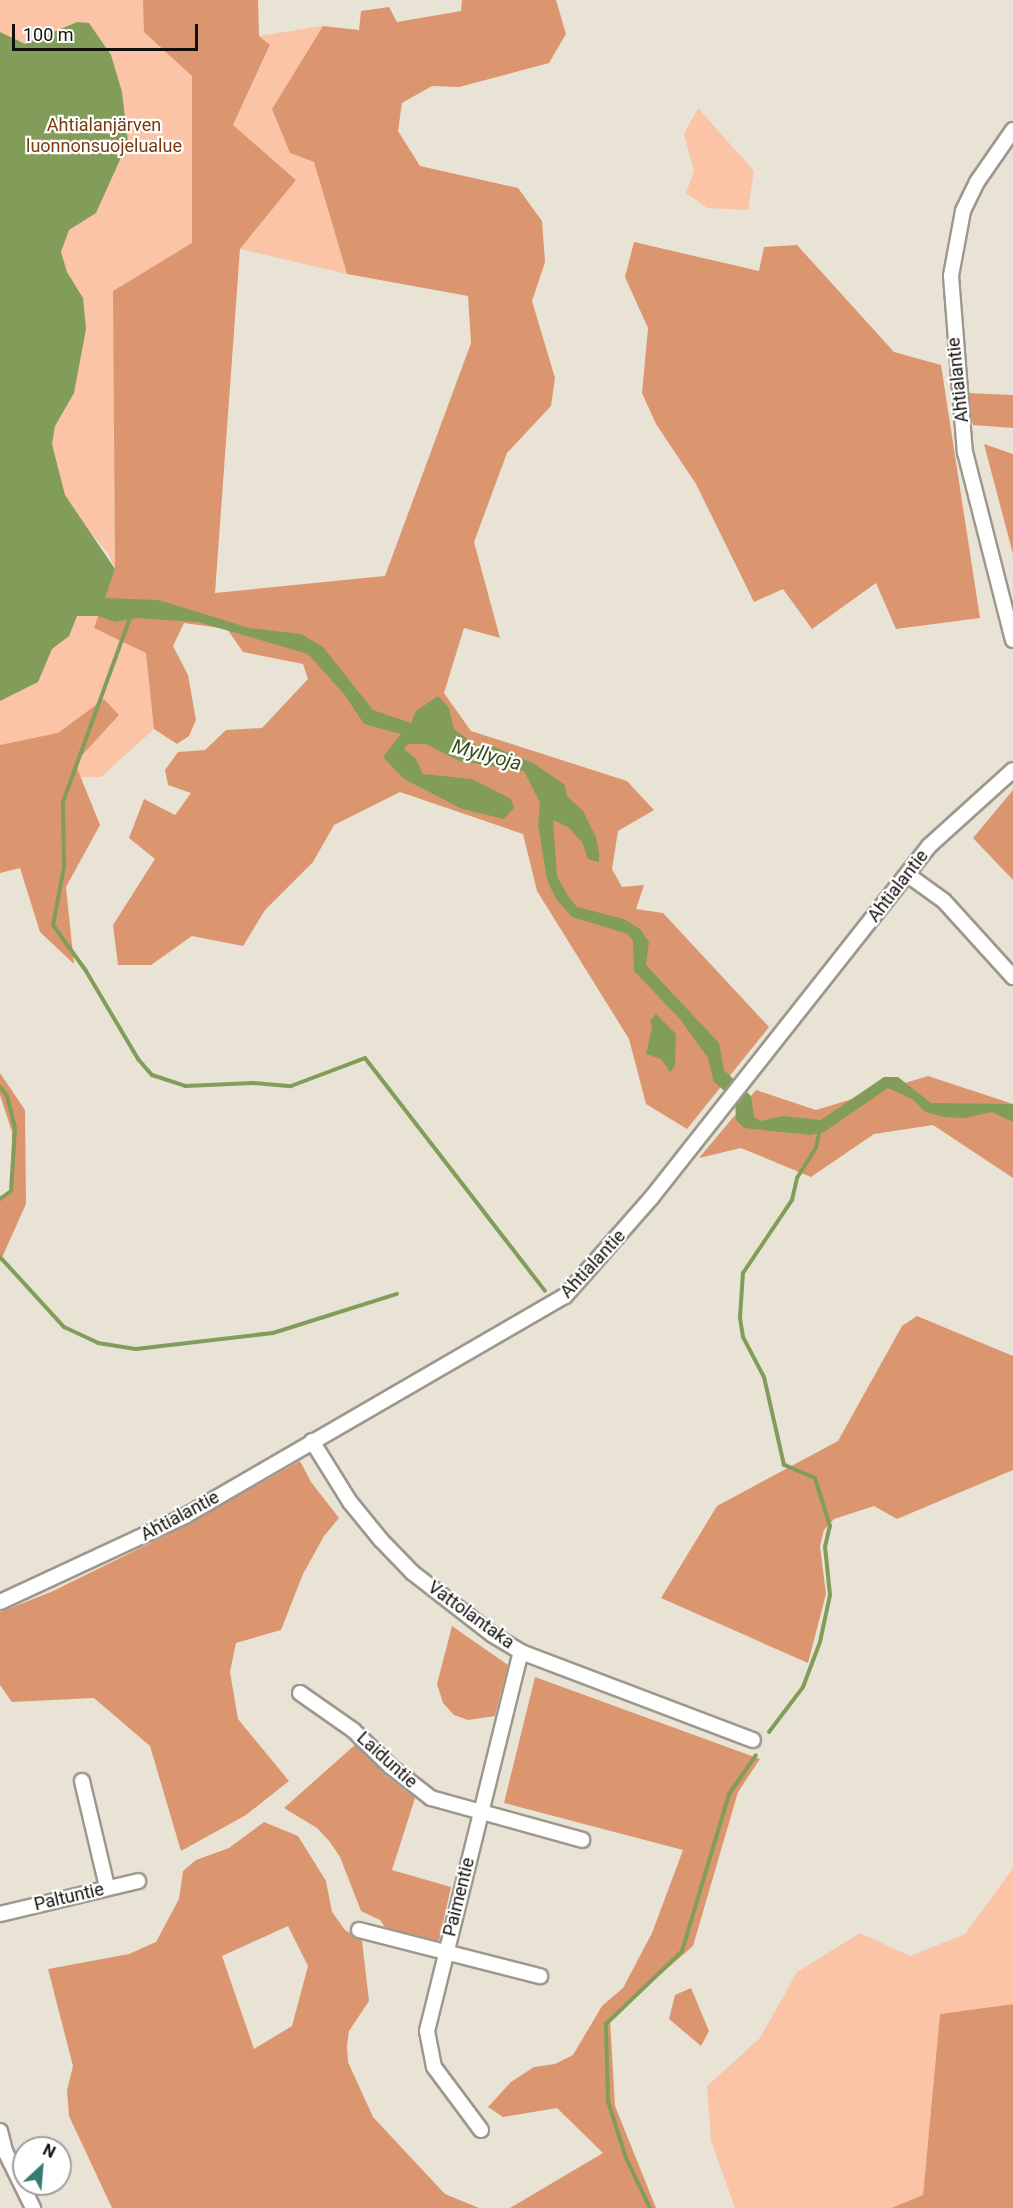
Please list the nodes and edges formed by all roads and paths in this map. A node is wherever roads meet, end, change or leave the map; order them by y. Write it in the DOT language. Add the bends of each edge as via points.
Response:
graph roads {
  1 [pos="1013,130"];
  2 [pos="1013,640"];
  3 [pos="1013,770"];
  4 [pos="908,874"];
  5 [pos="1013,977"];
  6 [pos="312,1441"];
  7 [pos="0,1602"];
  8 [pos="521,1652"];
  9 [pos="300,1693"];
  10 [pos="753,1740"];
  11 [pos="82,1781"];
  12 [pos="480,1814"];
  13 [pos="582,1840"];
  14 [pos="138,1881"];
  15 [pos="107,1887"];
  16 [pos="0,1914"];
  17 [pos="359,1930"];
  18 [pos="445,1953"];
  19 [pos="540,1976"];
  20 [pos="481,2130"];
  21 [pos="0,2131"];
  22 [pos="33,2208"];
  1 -- 2 [label="street, Ahtialantie" via="977,182 963,211 951,276 965,452"];
  3 -- 4 [label="street, Ahtialantie" via="943,831"];
  4 -- 5 [label="street" via="944,901"];
  4 -- 6 [label="street, Ahtialantie" via="639,1213 565,1296"];
  6 -- 7 [label="street, Ahtialantie" via="185,1516"];
  6 -- 8 [label="street, Vattolantaka" via="350,1502 413,1573 465,1615"];
  8 -- 10 [label="street, Vattolantaka"];
  8 -- 12 [label="street, Paimentie"];
  9 -- 12 [label="street, Laiduntie" via="353,1730 408,1783 431,1798"];
  11 -- 15 [label="street"];
  12 -- 13 [label="street, Laiduntie"];
  12 -- 18 [label="street, Paimentie"];
  14 -- 15 [label="street, Paltuntie"];
  15 -- 16 [label="street, Paltuntie"];
  17 -- 18 [label="street"];
  18 -- 19 [label="street"];
  18 -- 20 [label="street, Paimentie" via="427,2031 429,2054 445,2086"];
  21 -- 22 [label="street" via="5,2151"];
}
